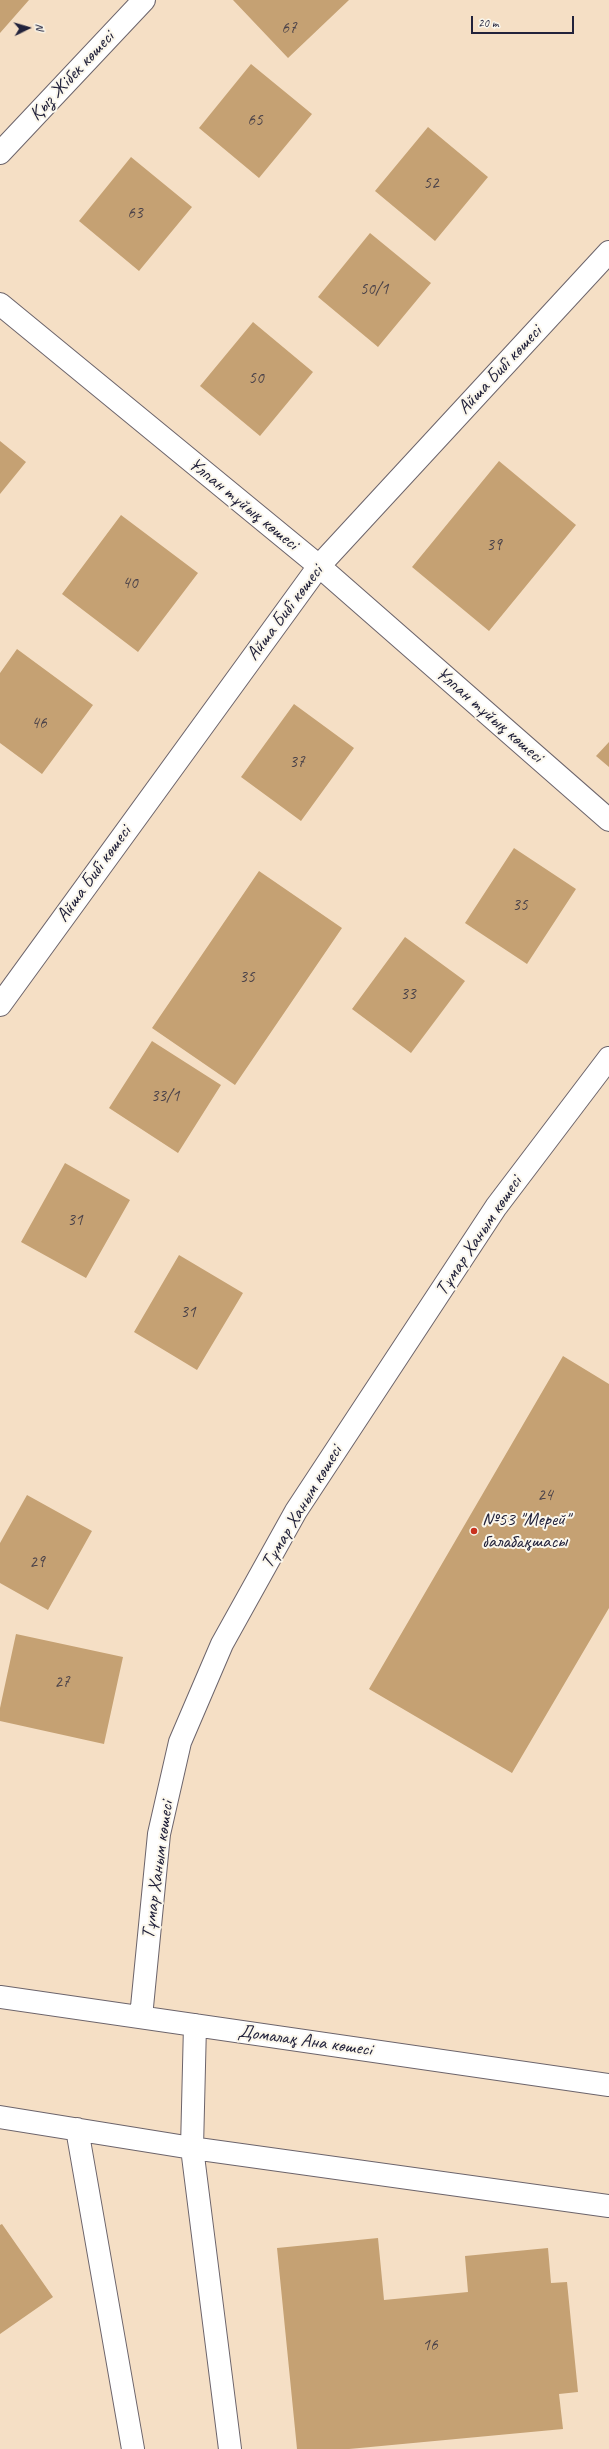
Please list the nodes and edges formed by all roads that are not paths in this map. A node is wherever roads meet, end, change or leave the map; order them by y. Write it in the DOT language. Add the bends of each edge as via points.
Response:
graph roads {
  1 [pos="138,2"];
  2 [pos="0,152"];
  3 [pos="609,252"];
  4 [pos="0,304"];
  5 [pos="318,566"];
  6 [pos="609,820"];
  7 [pos="0,1005"];
  8 [pos="609,1058"];
  9 [pos="0,1997"];
  10 [pos="141,2017"];
  11 [pos="195,2025"];
  12 [pos="609,2085"];
  13 [pos="0,2117"];
  14 [pos="77,2129"];
  15 [pos="192,2148"];
  16 [pos="609,2206"];
  17 [pos="133,2449"];
  18 [pos="230,2449"];
  1 -- 2 [label="street, Қыз Жібек көшесі"];
  3 -- 5 [label="street, Айша Бибі көшесі"];
  4 -- 5 [label="street, Ұлпан тұйық көшесі"];
  5 -- 6 [label="street, Ұлпан тұйық көшесі"];
  5 -- 7 [label="street, Айша Бибі көшесі"];
  8 -- 10 [label="street, Тұмар Ханым көшесі" via="492,1214 296,1511 222,1644 180,1742 159,1834"];
  9 -- 10 [label="street, Домалақ Ана көшесі"];
  10 -- 11 [label="street, Домалақ Ана көшесі"];
  11 -- 12 [label="street, Домалақ Ана көшесі"];
  11 -- 15 [label="street"];
  13 -- 14 [label="street"];
  14 -- 15 [label="street"];
  14 -- 17 [label="street"];
  15 -- 16 [label="street"];
  15 -- 18 [label="street"];
}
